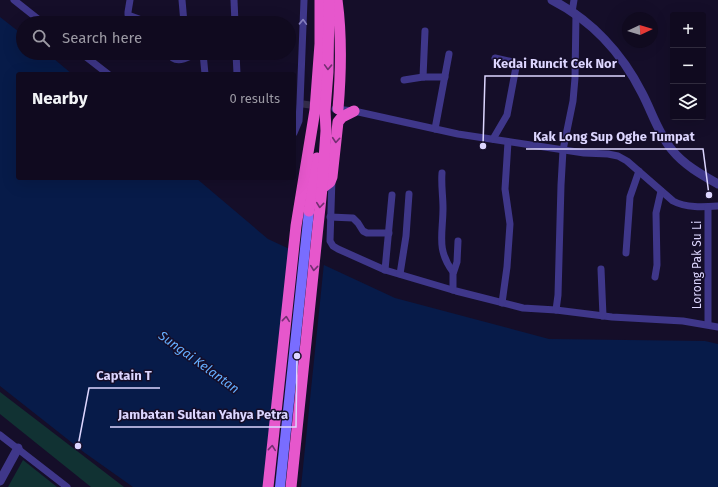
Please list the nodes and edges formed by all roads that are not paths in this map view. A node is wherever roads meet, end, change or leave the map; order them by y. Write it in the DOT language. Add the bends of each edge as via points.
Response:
graph roads {
  1 [pos="14,0"];
  2 [pos="130,0"];
  3 [pos="182,0"];
  4 [pos="234,0"];
  5 [pos="304,0"];
  6 [pos="315,0"];
  7 [pos="320,0"];
  8 [pos="329,0"];
  9 [pos="337,0"];
  10 [pos="344,0"];
  11 [pos="552,0"];
  12 [pos="574,0"];
  13 [pos="574,13"];
  14 [pos="34,16"];
  15 [pos="130,16"];
  16 [pos="183,16"];
  17 [pos="235,16"];
  18 [pos="339,16"];
  19 [pos="425,31"];
  20 [pos="449,54"];
  21 [pos="495,58"];
  22 [pos="90,60"];
  23 [pos="204,60"];
  24 [pos="236,60"];
  25 [pos="105,72"];
  26 [pos="205,72"];
  27 [pos="237,72"];
  28 [pos="423,77"];
  29 [pos="445,77"];
  30 [pos="404,80"];
  31 [pos="317,96"];
  32 [pos="328,109"];
  33 [pos="354,112"];
  34 [pos="296,128"];
  35 [pos="435,129"];
  36 [pos="493,139"];
  37 [pos="508,142"];
  38 [pos="563,150"];
  39 [pos="639,171"];
  40 [pos="442,173"];
  41 [pos="332,177"];
  42 [pos="718,184"];
  43 [pos="322,188"];
  44 [pos="661,191"];
  45 [pos="409,194"];
  46 [pos="392,195"];
  47 [pos="718,206"];
  48 [pos="708,207"];
  49 [pos="309,211"];
  50 [pos="330,217"];
  51 [pos="307,228"];
  52 [pos="389,233"];
  53 [pos="458,241"];
  54 [pos="626,253"];
  55 [pos="601,269"];
  56 [pos="385,270"];
  57 [pos="453,272"];
  58 [pos="400,274"];
  59 [pos="655,277"];
  60 [pos="453,290"];
  61 [pos="502,303"];
  62 [pos="556,310"];
  63 [pos="603,316"];
  64 [pos="708,324"];
  65 [pos="718,327"];
  66 [pos="0,435"];
  67 [pos="15,446"];
  68 [pos="0,469"];
  69 [pos="0,481"];
  70 [pos="67,487"];
  71 [pos="268,487"];
  72 [pos="280,487"];
  73 [pos="291,487"];
  1 -- 14 [label="street"];
  2 -- 15 [label="street"];
  3 -- 16 [label="street"];
  4 -- 17 [label="street"];
  34 -- 5 [label="street, one-way" via="302,103"];
  6 -- 31 [label="highway"];
  7 -- 31 [label="highway"];
  8 -- 32 [label="highway, one-way"];
  9 -- 18 [label="highway"];
  10 -- 18 [label="highway"];
  11 -- 13 [label="street"];
  12 -- 13 [label="street"];
  13 -- 38 [label="street" via="575,78"];
  13 -- 42 [label="street" via="605,39 624,63 672,151 688,165"];
  18 -- 32 [label="highway" via="340,85"];
  19 -- 28 [label="street"];
  20 -- 29 [label="street"];
  21 -- 36 [label="street" via="513,62 516,67 507,115"];
  22 -- 25 [label="street"];
  23 -- 26 [label="street"];
  24 -- 27 [label="street"];
  28 -- 29 [label="street"];
  28 -- 30 [label="street"];
  29 -- 35 [label="street"];
  31 -- 32 [label="highway"];
  32 -- 33 [label="street"];
  32 -- 43 [label="highway"];
  32 -- 49 [label="highway"];
  32 -- 51 [label="highway"];
  33 -- 35 [label="street"];
  33 -- 41 [label="highway, one-way" via="342,117 338,122"];
  35 -- 36 [label="street"];
  36 -- 37 [label="street"];
  37 -- 38 [label="street"];
  37 -- 61 [label="street" via="505,188 510,224"];
  38 -- 39 [label="street" via="618,156"];
  38 -- 62 [label="street"];
  39 -- 44 [label="street"];
  39 -- 54 [label="street" via="630,197"];
  40 -- 57 [label="street" via="441,246"];
  41 -- 43 [label="highway"];
  41 -- 50 [label="street"];
  43 -- 51 [label="highway, one-way"];
  44 -- 48 [label="street" via="679,204"];
  44 -- 59 [label="street" via="656,212"];
  45 -- 58 [label="street"];
  46 -- 52 [label="street"];
  47 -- 48 [label="street"];
  48 -- 64 [label="street, Lorong Pak Su Li"];
  49 -- 51 [label="main road"];
  50 -- 52 [label="street" via="353,218 367,233"];
  50 -- 56 [label="street" via="330,241 333,246"];
  71 -- 51 [label="highway, one-way"];
  51 -- 72 [label="main road"];
  51 -- 73 [label="highway, one-way"];
  52 -- 56 [label="street"];
  53 -- 57 [label="street" via="457,262"];
  55 -- 63 [label="street"];
  56 -- 58 [label="street"];
  57 -- 60 [label="street"];
  58 -- 60 [label="street"];
  60 -- 61 [label="street"];
  61 -- 62 [label="street" via="523,308"];
  62 -- 63 [label="street"];
  63 -- 64 [label="street"];
  64 -- 65 [label="street"];
  66 -- 67 [label="street"];
  67 -- 68 [label="street"];
  67 -- 69 [label="street"];
  67 -- 70 [label="street"];
}
